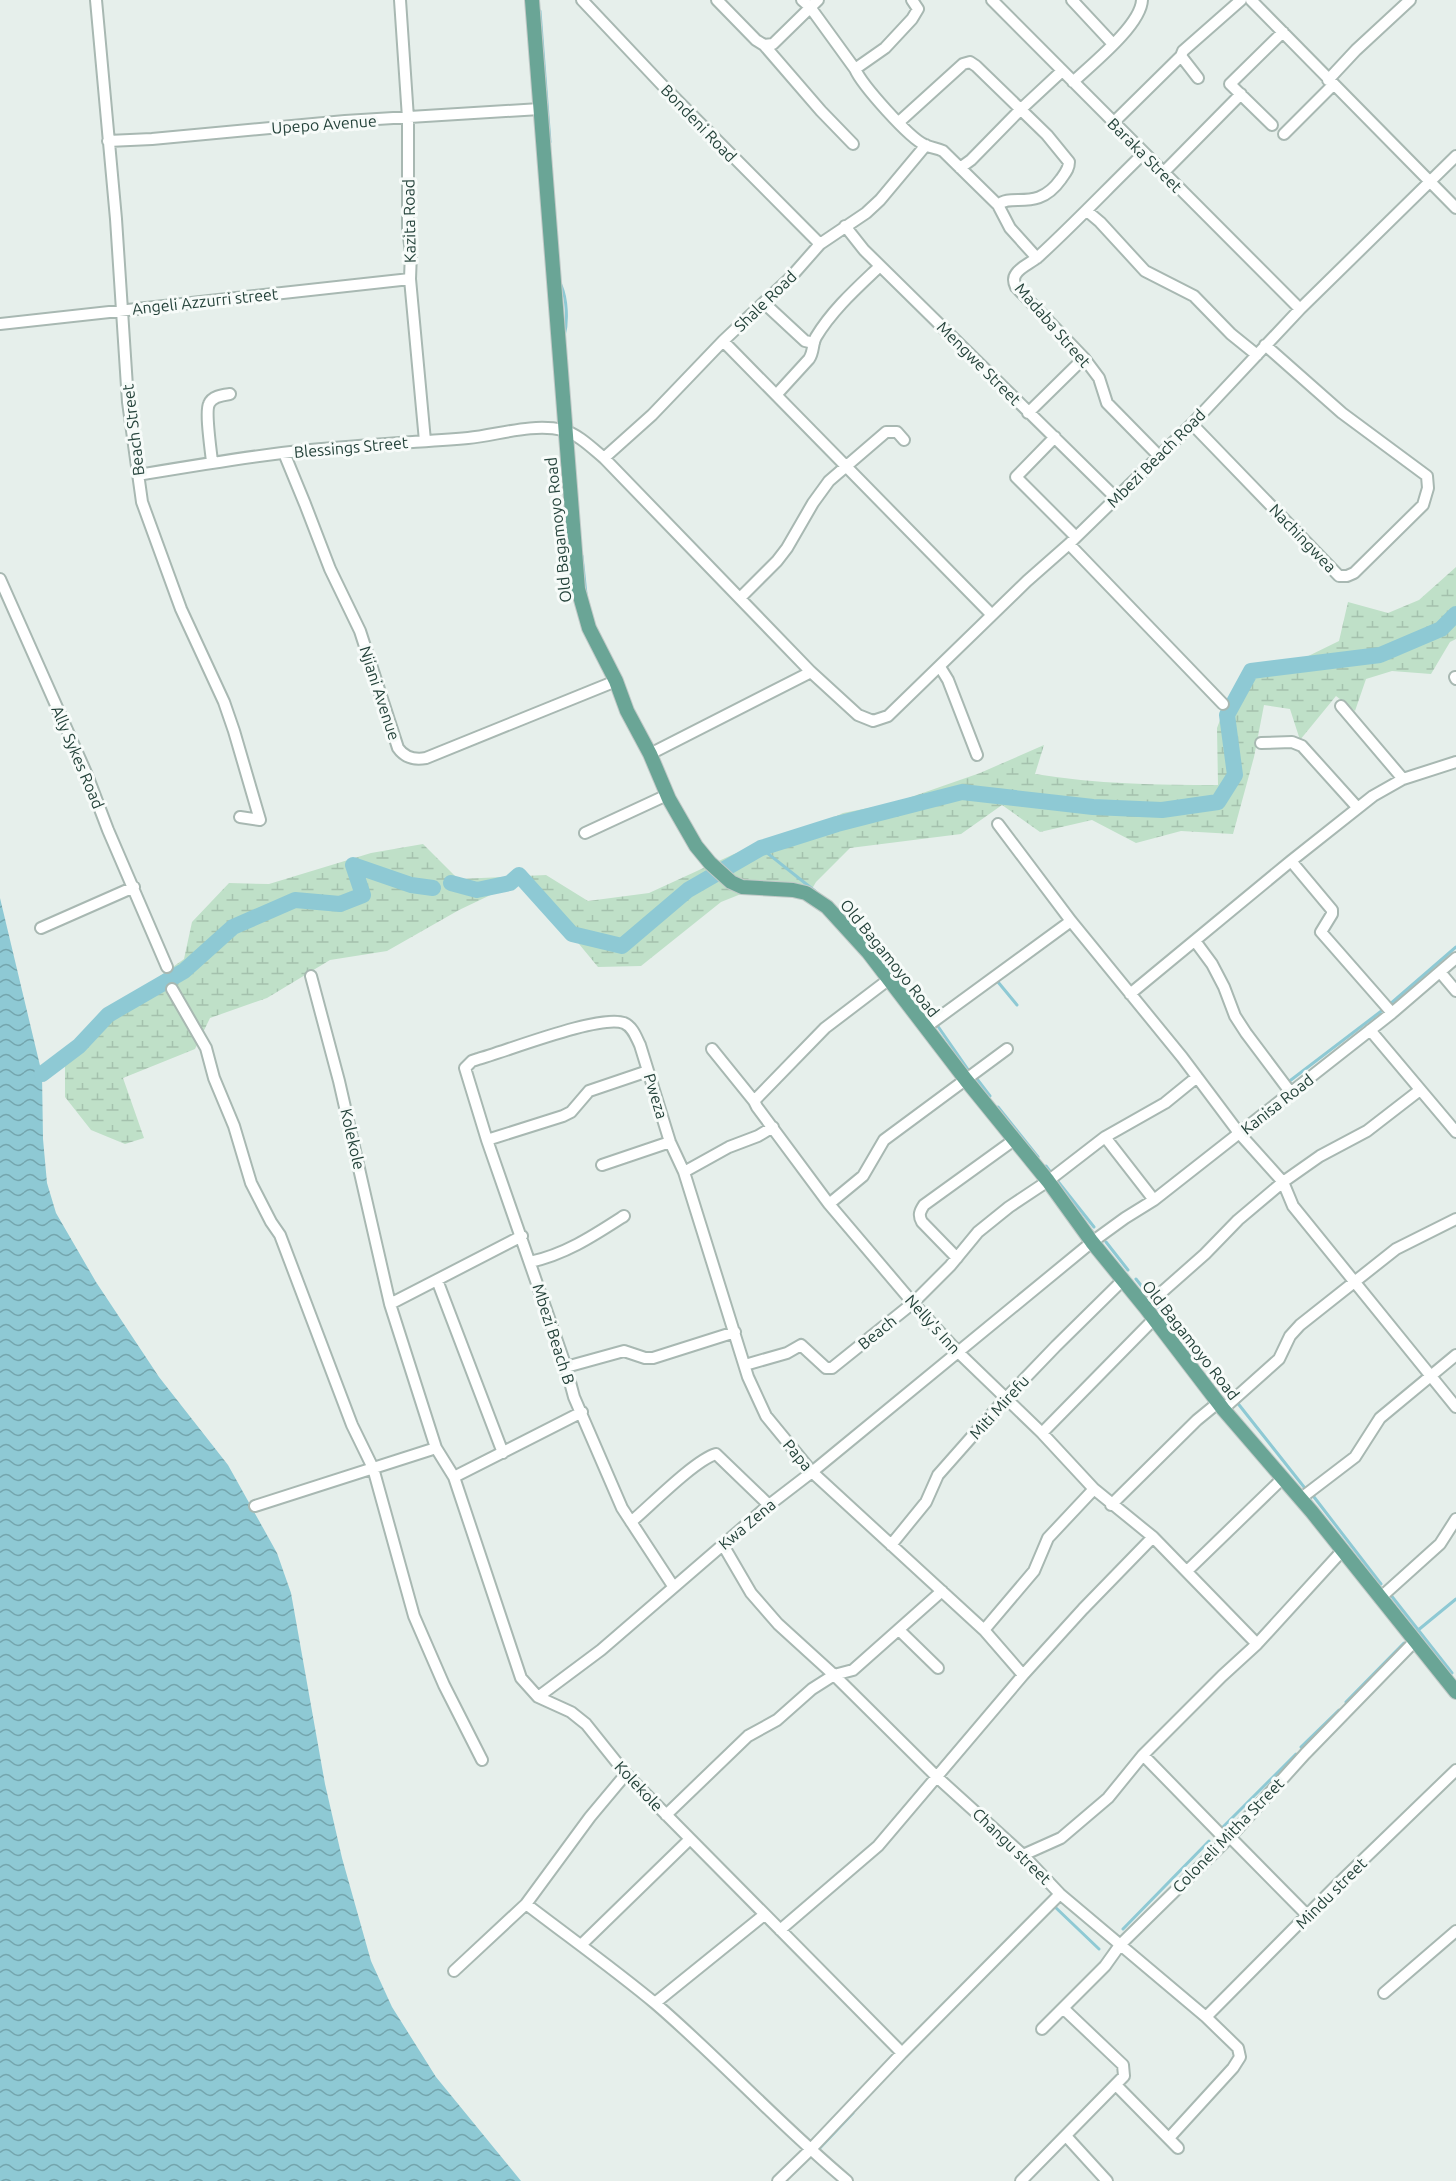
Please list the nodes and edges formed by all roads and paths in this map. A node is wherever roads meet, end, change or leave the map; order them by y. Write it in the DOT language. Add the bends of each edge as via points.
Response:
graph roads {
  1 [pos="96,0"];
  2 [pos="400,0"];
  3 [pos="532,0"];
  4 [pos="582,0"];
  5 [pos="717,0"];
  6 [pos="912,0"];
  7 [pos="992,0"];
  8 [pos="1072,0"];
  9 [pos="1142,0"];
  10 [pos="1241,0"];
  11 [pos="1251,0"];
  12 [pos="1410,0"];
  13 [pos="810,2"];
  14 [pos="1283,32"];
  15 [pos="1113,44"];
  16 [pos="764,45"];
  17 [pos="1181,57"];
  18 [pos="855,69"];
  19 [pos="1062,71"];
  20 [pos="1198,78"];
  21 [pos="1073,82"];
  22 [pos="1330,82"];
  23 [pos="1240,94"];
  24 [pos="540,109"];
  25 [pos="1020,110"];
  26 [pos="408,118"];
  27 [pos="899,122"];
  28 [pos="1113,123"];
  29 [pos="1272,124"];
  30 [pos="1284,134"];
  31 [pos="108,141"];
  32 [pos="853,144"];
  33 [pos="926,145"];
  34 [pos="1144,153"];
  35 [pos="1456,156"];
  36 [pos="960,168"];
  37 [pos="1164,173"];
  38 [pos="1428,182"];
  39 [pos="998,205"];
  40 [pos="1456,208"];
  41 [pos="1087,211"];
  42 [pos="845,226"];
  43 [pos="820,244"];
  44 [pos="1037,258"];
  45 [pos="880,266"];
  46 [pos="410,279"];
  47 [pos="764,303"];
  48 [pos="1300,309"];
  49 [pos="121,310"];
  50 [pos="0,324"];
  51 [pos="723,341"];
  52 [pos="814,344"];
  53 [pos="1265,345"];
  54 [pos="1257,356"];
  55 [pos="1084,358"];
  56 [pos="230,394"];
  57 [pos="777,394"];
  58 [pos="1028,413"];
  59 [pos="1192,424"];
  60 [pos="565,430"];
  61 [pos="1055,437"];
  62 [pos="904,440"];
  63 [pos="425,441"];
  64 [pos="284,453"];
  65 [pos="1159,456"];
  66 [pos="604,458"];
  67 [pos="212,462"];
  68 [pos="846,466"];
  69 [pos="138,475"];
  70 [pos="1116,498"];
  71 [pos="1073,540"];
  72 [pos="0,579"];
  73 [pos="740,598"];
  74 [pos="992,615"];
  75 [pos="940,667"];
  76 [pos="811,672"];
  77 [pos="615,681"];
  78 [pos="1223,704"];
  79 [pos="1341,706"];
  80 [pos="1261,743"];
  81 [pos="650,754"];
  82 [pos="977,755"];
  83 [pos="1456,762"];
  84 [pos="1403,779"];
  85 [pos="667,795"];
  86 [pos="1357,807"];
  87 [pos="240,817"];
  88 [pos="998,824"];
  89 [pos="585,833"];
  90 [pos="1291,861"];
  91 [pos="134,887"];
  92 [pos="1071,921"];
  93 [pos="41,928"];
  94 [pos="1195,941"];
  95 [pos="1456,958"];
  96 [pos="166,968"];
  97 [pos="1440,972"];
  98 [pos="311,976"];
  99 [pos="888,980"];
  100 [pos="172,989"];
  101 [pos="1456,991"];
  102 [pos="1130,994"];
  103 [pos="1392,1013"];
  104 [pos="926,1027"];
  105 [pos="1370,1030"];
  106 [pos="712,1049"];
  107 [pos="1007,1049"];
  108 [pos="465,1068"];
  109 [pos="648,1071"];
  110 [pos="1197,1077"];
  111 [pos="966,1080"];
  112 [pos="1420,1090"];
  113 [pos="1291,1093"];
  114 [pos="754,1101"];
  115 [pos="773,1127"];
  116 [pos="1456,1132"];
  117 [pos="1239,1133"];
  118 [pos="1105,1137"];
  119 [pos="487,1140"];
  120 [pos="1014,1140"];
  121 [pos="670,1142"];
  122 [pos="602,1165"];
  123 [pos="684,1172"];
  124 [pos="1048,1181"];
  125 [pos="1283,1182"];
  126 [pos="1154,1200"];
  127 [pos="829,1204"];
  128 [pos="624,1216"];
  129 [pos="1456,1219"];
  130 [pos="522,1236"];
  131 [pos="1092,1242"];
  132 [pos="957,1258"];
  133 [pos="530,1262"];
  134 [pos="437,1280"];
  135 [pos="1124,1280"];
  136 [pos="1354,1282"];
  137 [pos="913,1303"];
  138 [pos="390,1304"];
  139 [pos="1145,1307"];
  140 [pos="1154,1319"];
  141 [pos="735,1332"];
  142 [pos="958,1352"];
  143 [pos="1456,1354"];
  144 [pos="745,1365"];
  145 [pos="566,1367"];
  146 [pos="1431,1375"];
  147 [pos="1006,1398"];
  148 [pos="1221,1405"];
  149 [pos="1456,1407"];
  150 [pos="582,1412"];
  151 [pos="1042,1433"];
  152 [pos="436,1448"];
  153 [pos="503,1453"];
  154 [pos="373,1468"];
  155 [pos="812,1472"];
  156 [pos="454,1477"];
  157 [pos="1283,1478"];
  158 [pos="1094,1489"];
  159 [pos="1300,1499"];
  160 [pos="769,1504"];
  161 [pos="1111,1505"];
  162 [pos="255,1506"];
  163 [pos="1456,1519"];
  164 [pos="631,1522"];
  165 [pos="1153,1537"];
  166 [pos="723,1545"];
  167 [pos="891,1545"];
  168 [pos="1342,1551"];
  169 [pos="1187,1571"];
  170 [pos="673,1586"];
  171 [pos="942,1591"];
  172 [pos="1380,1598"];
  173 [pos="899,1630"];
  174 [pos="984,1630"];
  175 [pos="1415,1641"];
  176 [pos="1257,1644"];
  177 [pos="938,1668"];
  178 [pos="834,1675"];
  179 [pos="1023,1675"];
  180 [pos="1456,1692"];
  181 [pos="538,1697"];
  182 [pos="1143,1755"];
  183 [pos="482,1760"];
  184 [pos="1456,1770"];
  185 [pos="626,1774"];
  186 [pos="938,1778"];
  187 [pos="666,1815"];
  188 [pos="1228,1838"];
  189 [pos="690,1839"];
  190 [pos="1023,1855"];
  191 [pos="1060,1894"];
  192 [pos="526,1904"];
  193 [pos="764,1915"];
  194 [pos="1308,1916"];
  195 [pos="780,1930"];
  196 [pos="1454,1937"];
  197 [pos="581,1945"];
  198 [pos="1120,1945"];
  199 [pos="454,1971"];
  200 [pos="1384,1993"];
  201 [pos="655,2003"];
  202 [pos="1064,2009"];
  203 [pos="1206,2017"];
  204 [pos="1042,2029"];
  205 [pos="902,2053"];
  206 [pos="1116,2085"];
  207 [pos="1066,2136"];
  208 [pos="1169,2138"];
  209 [pos="1178,2148"];
  210 [pos="810,2150"];
  211 [pos="778,2181"];
  212 [pos="847,2181"];
  213 [pos="1021,2181"];
  214 [pos="1107,2181"];
  1 -- 31 [label="street, Beach Street"];
  2 -- 26 [label="street, Kazita Road"];
  3 -- 24 [label="main road, Old Bagamoyo Road"];
  4 -- 43 [label="street, Bondeni Road"];
  5 -- 16 [label="street"];
  6 -- 18 [label="street" via="918,9 912,20 885,48"];
  7 -- 19 [label="street, Baraka Street"];
  8 -- 15 [label="street"];
  9 -- 15 [label="street" via="1140,13"];
  10 -- 17 [label="street"];
  11 -- 14 [label="street"];
  12 -- 22 [label="street" via="1356,50"];
  13 -- 16 [label="street" via="772,44"];
  13 -- 18 [label="street"];
  14 -- 22 [label="street"];
  14 -- 23 [label="street" via="1230,81"];
  15 -- 21 [label="street"];
  16 -- 32 [label="street"];
  17 -- 20 [label="street"];
  17 -- 28 [label="street"];
  18 -- 27 [label="street"];
  19 -- 21 [label="street, Baraka Street"];
  19 -- 25 [label="street"];
  21 -- 28 [label="street, Baraka Street"];
  22 -- 30 [label="street"];
  22 -- 38 [label="street"];
  23 -- 29 [label="street"];
  23 -- 37 [label="street"];
  24 -- 26 [label="street, Upepo Avenue"];
  24 -- 60 [label="main road, Old Bagamoyo Road"];
  25 -- 27 [label="street" via="970,62"];
  25 -- 36 [label="street"];
  25 -- 39 [label="street" via="1068,160 1069,166 1046,195"];
  26 -- 31 [label="street, Upepo Avenue"];
  26 -- 46 [label="street, Kazita Road"];
  27 -- 33 [label="street"];
  28 -- 34 [label="street, Baraka Street"];
  31 -- 49 [label="street, Beach Street"];
  33 -- 36 [label="street" via="943,151"];
  33 -- 42 [label="street, Shale Road" via="880,200"];
  34 -- 37 [label="street, Baraka Street"];
  34 -- 41 [label="street, Madaba Street"];
  35 -- 38 [label="street, Mbezi Beach Road"];
  36 -- 39 [label="street"];
  37 -- 48 [label="street, Baraka Street"];
  38 -- 40 [label="street"];
  38 -- 48 [label="street, Mbezi Beach Road"];
  39 -- 44 [label="street" via="1010,228"];
  41 -- 44 [label="street, Madaba Street"];
  41 -- 54 [label="street" via="1145,271 1194,296"];
  42 -- 43 [label="street, Shale Road"];
  42 -- 45 [label="street, Mengwe Street"];
  43 -- 47 [label="street, Shale Road"];
  44 -- 55 [label="street, Madaba Street" via="1016,273 1014,284"];
  45 -- 52 [label="street" via="839,304"];
  45 -- 58 [label="street, Mengwe Street"];
  46 -- 49 [label="street, Angeli Azzurri street"];
  46 -- 63 [label="street, Kazita Road"];
  47 -- 51 [label="street, Shale Road"];
  47 -- 52 [label="street" via="805,341"];
  48 -- 53 [label="street, Mbezi Beach Road"];
  49 -- 50 [label="street, Angeli Azzurri street"];
  49 -- 69 [label="street, Beach Street"];
  51 -- 57 [label="street"];
  51 -- 66 [label="street, Shale Road"];
  52 -- 57 [label="street" via="810,359"];
  53 -- 54 [label="street, Mbezi Beach Road"];
  53 -- 59 [label="street, Nachingwea" via="1342,413 1427,476 1424,505 1354,573 1343,577"];
  54 -- 59 [label="street, Mbezi Beach Road"];
  55 -- 58 [label="street"];
  55 -- 65 [label="street, Madaba Street" via="1099,378 1107,403"];
  56 -- 67 [label="street" via="209,403"];
  57 -- 68 [label="street"];
  58 -- 61 [label="street, Mengwe Street"];
  59 -- 65 [label="street, Mbezi Beach Road"];
  60 -- 63 [label="street, Blessings Street" via="550,428"];
  60 -- 66 [label="street"];
  60 -- 77 [label="main road, Old Bagamoyo Road" via="578,589 589,628"];
  61 -- 70 [label="street, Mengwe Street"];
  61 -- 71 [label="street" via="1017,477"];
  62 -- 68 [label="street" via="897,432 886,432"];
  63 -- 64 [label="street, Blessings Street"];
  64 -- 67 [label="street, Blessings Street"];
  64 -- 77 [label="street, Njiani Avenue" via="330,569 360,631 402,754 426,758"];
  65 -- 70 [label="street, Mbezi Beach Road"];
  66 -- 73 [label="street"];
  67 -- 69 [label="street, Blessings Street"];
  68 -- 73 [label="street" via="813,503 777,561"];
  68 -- 74 [label="street"];
  69 -- 87 [label="street, Beach Street" via="142,502 173,589 220,693 260,820"];
  70 -- 71 [label="street, Mbezi Beach Road"];
  71 -- 74 [label="street, Mbezi Beach Road"];
  71 -- 78 [label="street"];
  72 -- 91 [label="street, Ally Sykes Road"];
  73 -- 76 [label="street"];
  74 -- 75 [label="street, Mbezi Beach Road"];
  75 -- 76 [label="street, Mbezi Beach Road" via="888,717 873,721 858,715"];
  75 -- 82 [label="street"];
  76 -- 81 [label="street"];
  77 -- 81 [label="main road, Old Bagamoyo Road"];
  79 -- 84 [label="street"];
  80 -- 86 [label="street" via="1292,742 1302,746"];
  81 -- 85 [label="main road, Old Bagamoyo Road"];
  83 -- 84 [label="street"];
  84 -- 86 [label="street"];
  85 -- 89 [label="street"];
  85 -- 99 [label="main road, Old Bagamoyo Road" via="696,846 731,882 742,887 806,893 827,907"];
  86 -- 90 [label="street"];
  88 -- 92 [label="street"];
  90 -- 94 [label="street"];
  90 -- 103 [label="street" via="1330,905 1332,915 1321,932"];
  91 -- 93 [label="street"];
  91 -- 96 [label="street, Ally Sykes Road"];
  92 -- 102 [label="street"];
  92 -- 104 [label="street"];
  94 -- 102 [label="street"];
  94 -- 113 [label="street" via="1212,964 1235,1016"];
  95 -- 97 [label="street, Kanisa Road"];
  97 -- 101 [label="street"];
  97 -- 103 [label="street, Kanisa Road"];
  98 -- 138 [label="street, Kolekole"];
  99 -- 104 [label="main road, Old Bagamoyo Road"];
  99 -- 114 [label="street" via="825,1028"];
  100 -- 154 [label="street" via="206,1048 251,1183 280,1235 352,1425"];
  102 -- 110 [label="street"];
  103 -- 105 [label="street, Kanisa Road"];
  104 -- 111 [label="main road, Old Bagamoyo Road"];
  105 -- 112 [label="street"];
  105 -- 113 [label="street, Kanisa Road"];
  106 -- 114 [label="street, Nelly's Inn"];
  107 -- 111 [label="street"];
  108 -- 109 [label="street, Pweza" via="478,1059 594,1024 615,1022 625,1023 634,1032"];
  108 -- 119 [label="street, Mbezi Beach B"];
  109 -- 119 [label="street" via="589,1091 563,1116"];
  109 -- 121 [label="street, Pweza"];
  110 -- 117 [label="street"];
  110 -- 118 [label="street, Beach" via="1165,1103"];
  111 -- 120 [label="main road, Old Bagamoyo Road"];
  111 -- 127 [label="street" via="884,1140 862,1176"];
  112 -- 116 [label="street"];
  112 -- 125 [label="street" via="1367,1131 1320,1156"];
  113 -- 117 [label="street, Kanisa Road"];
  114 -- 115 [label="street, Nelly's Inn"];
  115 -- 123 [label="street"];
  115 -- 127 [label="street, Nelly's Inn"];
  117 -- 125 [label="street"];
  117 -- 126 [label="street, Kanisa Road"];
  118 -- 124 [label="street, Beach"];
  118 -- 126 [label="street"];
  119 -- 130 [label="street, Mbezi Beach B"];
  120 -- 124 [label="main road, Old Bagamoyo Road"];
  120 -- 132 [label="street" via="920,1211 922,1222"];
  121 -- 122 [label="street"];
  121 -- 123 [label="street, Pweza"];
  123 -- 141 [label="street, Pweza"];
  124 -- 131 [label="main road, Old Bagamoyo Road"];
  124 -- 132 [label="street, Beach" via="978,1232"];
  125 -- 136 [label="street" via="1293,1206"];
  125 -- 139 [label="street"];
  126 -- 131 [label="street, Kanisa Road"];
  127 -- 137 [label="street, Nelly's Inn"];
  128 -- 133 [label="street" via="582,1244"];
  129 -- 136 [label="street" via="1396,1249"];
  130 -- 133 [label="street, Mbezi Beach B"];
  130 -- 134 [label="street"];
  131 -- 135 [label="main road, Old Bagamoyo Road"];
  131 -- 142 [label="street"];
  132 -- 137 [label="street, Beach"];
  133 -- 145 [label="street, Mbezi Beach B"];
  134 -- 138 [label="street"];
  134 -- 153 [label="street"];
  135 -- 139 [label="main road, Old Bagamoyo Road"];
  135 -- 147 [label="street, Miti Mirefu"];
  136 -- 146 [label="street"];
  136 -- 148 [label="street" via="1300,1325 1279,1359"];
  137 -- 142 [label="street, Nelly's Inn"];
  137 -- 144 [label="street, Beach" via="832,1368 826,1368 801,1345"];
  138 -- 152 [label="street, Kolekole"];
  139 -- 140 [label="main road, Old Bagamoyo Road"];
  140 -- 148 [label="main road, Old Bagamoyo Road"];
  140 -- 151 [label="street"];
  141 -- 144 [label="street, Papa"];
  141 -- 145 [label="street" via="653,1358 624,1351"];
  142 -- 147 [label="street, Nelly's Inn"];
  142 -- 155 [label="street, Kwa Zena"];
  143 -- 146 [label="street"];
  144 -- 155 [label="street, Papa" via="766,1416"];
  145 -- 150 [label="street, Mbezi Beach B"];
  146 -- 149 [label="street"];
  146 -- 159 [label="street" via="1380,1418 1354,1457"];
  147 -- 151 [label="street, Nelly's Inn"];
  147 -- 167 [label="street, Miti Mirefu" via="938,1475 926,1502"];
  148 -- 157 [label="main road, Old Bagamoyo Road"];
  148 -- 161 [label="street" via="1197,1420"];
  150 -- 153 [label="street"];
  150 -- 164 [label="street, Mbezi Beach B" via="605,1473"];
  151 -- 158 [label="street, Nelly's Inn"];
  152 -- 154 [label="street"];
  152 -- 156 [label="street, Kolekole"];
  153 -- 156 [label="street"];
  154 -- 162 [label="street"];
  154 -- 183 [label="street" via="414,1616"];
  155 -- 160 [label="street, Kwa Zena"];
  155 -- 167 [label="street, Papa"];
  156 -- 181 [label="street, Kolekole" via="520,1678"];
  157 -- 159 [label="main road, Old Bagamoyo Road"];
  157 -- 169 [label="street"];
  158 -- 161 [label="street, Nelly's Inn"];
  158 -- 174 [label="street" via="1048,1538 1034,1572"];
  159 -- 168 [label="main road, Old Bagamoyo Road"];
  160 -- 164 [label="street" via="716,1454 684,1475"];
  160 -- 166 [label="street, Kwa Zena"];
  161 -- 165 [label="street, Nelly's Inn"];
  163 -- 172 [label="street" via="1440,1544"];
  164 -- 170 [label="street, Mbezi Beach B"];
  165 -- 169 [label="street, Nelly's Inn"];
  165 -- 179 [label="street"];
  166 -- 170 [label="street, Kwa Zena"];
  166 -- 178 [label="street, Changu street" via="751,1593 778,1624"];
  167 -- 171 [label="street, Papa"];
  168 -- 172 [label="main road, Old Bagamoyo Road"];
  168 -- 176 [label="street"];
  169 -- 176 [label="street, Nelly's Inn"];
  170 -- 181 [label="street, Kwa Zena" via="601,1650"];
  171 -- 173 [label="street"];
  171 -- 174 [label="street, Papa"];
  172 -- 175 [label="main road, Old Bagamoyo Road"];
  173 -- 177 [label="street"];
  173 -- 178 [label="street" via="852,1670"];
  174 -- 179 [label="street, Papa"];
  175 -- 180 [label="main road, Old Bagamoyo Road"];
  175 -- 188 [label="street, Coloneli Mitha Street"];
  176 -- 182 [label="street"];
  178 -- 186 [label="street, Changu street"];
  178 -- 187 [label="street" via="777,1720 748,1736"];
  179 -- 186 [label="street"];
  181 -- 185 [label="street, Kolekole" via="571,1712 586,1724"];
  182 -- 188 [label="street"];
  182 -- 190 [label="street" via="1108,1798 1061,1838"];
  184 -- 194 [label="street, Mindu street"];
  185 -- 187 [label="street, Kolekole"];
  185 -- 192 [label="street"];
  186 -- 190 [label="street, Changu street"];
  186 -- 195 [label="street" via="878,1846"];
  187 -- 189 [label="street, Kolekole"];
  188 -- 194 [label="street"];
  188 -- 198 [label="street, Coloneli Mitha Street"];
  189 -- 193 [label="street, Kolekole"];
  189 -- 197 [label="street"];
  190 -- 191 [label="street, Changu street"];
  191 -- 198 [label="street, Changu street"];
  191 -- 205 [label="street"];
  192 -- 197 [label="street"];
  192 -- 199 [label="street"];
  193 -- 195 [label="street, Kolekole"];
  193 -- 201 [label="street"];
  194 -- 203 [label="street, Mindu street"];
  195 -- 205 [label="street, Kolekole"];
  196 -- 200 [label="street"];
  197 -- 201 [label="street"];
  198 -- 202 [label="street, Coloneli Mitha Street"];
  198 -- 203 [label="street, Changu street"];
  201 -- 210 [label="street"];
  202 -- 204 [label="street, Coloneli Mitha Street"];
  202 -- 206 [label="street" via="1123,2065 1124,2076"];
  203 -- 208 [label="street, Changu street" via="1238,2048 1239,2058"];
  205 -- 210 [label="street"];
  206 -- 207 [label="street"];
  206 -- 208 [label="street"];
  207 -- 213 [label="street"];
  207 -- 214 [label="street"];
  208 -- 209 [label="street"];
  210 -- 211 [label="street"];
  210 -- 212 [label="street"];
}
